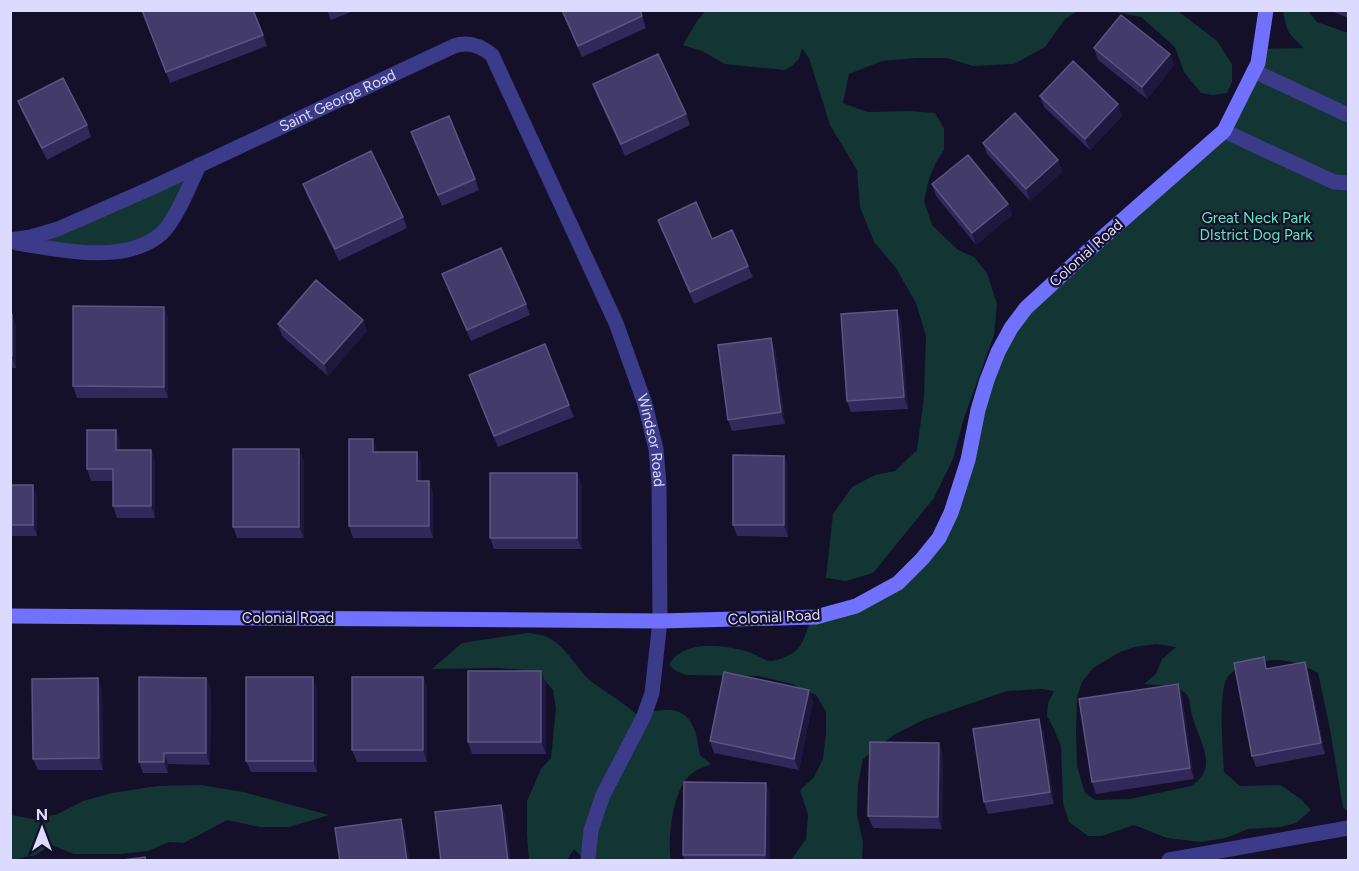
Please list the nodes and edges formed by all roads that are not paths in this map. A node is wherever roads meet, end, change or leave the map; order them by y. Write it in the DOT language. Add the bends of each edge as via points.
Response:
graph roads {
  1 [pos="1266,10"];
  2 [pos="478,46"];
  3 [pos="1254,71"];
  4 [pos="1348,115"];
  5 [pos="1224,130"];
  6 [pos="200,165"];
  7 [pos="1348,183"];
  8 [pos="10,241"];
  9 [pos="10,616"];
  10 [pos="660,621"];
  11 [pos="1348,828"];
  12 [pos="588,861"];
  13 [pos="1169,861"];
  1 -- 3 [label="street, Colonial Road"];
  2 -- 6 [label="street, Saint George Road" via="454,46"];
  2 -- 10 [label="street, Windsor Road" via="495,60 616,323 645,404 656,449 659,484"];
  3 -- 4 [label="street"];
  3 -- 5 [label="street, Colonial Road"];
  5 -- 7 [label="street" via="1334,182"];
  5 -- 10 [label="street, Colonial Road" via="1026,308 1011,328 987,380 951,513 939,538 898,583 856,606 816,617"];
  6 -- 8 [label="street, Saint George Road" via="58,229"];
  6 -- 8 [label="street, Saint George Road" via="162,233 145,245 112,253"];
  9 -- 10 [label="street, Colonial Road"];
  10 -- 12 [label="street, Windsor Road" via="652,693 603,795 591,830"];
  11 -- 13 [label="street"];
}
